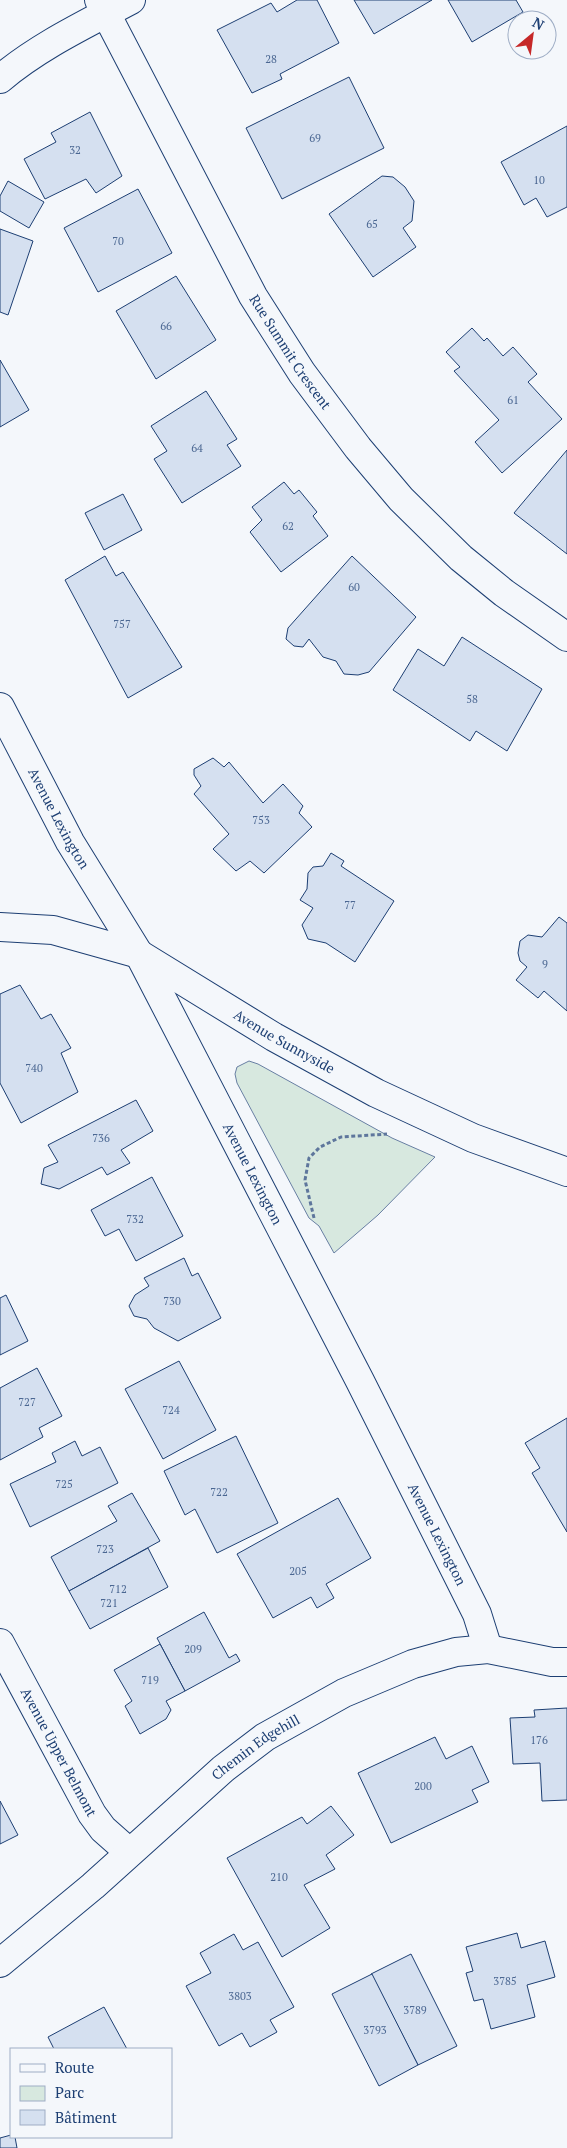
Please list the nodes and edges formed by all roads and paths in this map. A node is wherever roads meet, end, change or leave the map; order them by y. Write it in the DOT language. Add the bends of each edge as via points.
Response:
graph roads {
  1 [pos="131,0"];
  2 [pos="102,7"];
  3 [pos="0,79"];
  4 [pos="567,637"];
  5 [pos="0,708"];
  6 [pos="0,928"];
  7 [pos="139,954"];
  8 [pos="392,1132"];
  9 [pos="567,1172"];
  10 [pos="316,1226"];
  11 [pos="0,1643"];
  12 [pos="488,1649"];
  13 [pos="567,1662"];
  14 [pos="129,1852"];
  15 [pos="0,1963"];
  1 -- 2 [label="street"];
  2 -- 3 [label="street"];
  2 -- 4 [label="street, Rue Summit Crescent" via="253,296 302,373 401,499 461,558"];
  5 -- 7 [label="street, Avenue Lexington" via="70,842"];
  6 -- 7 [label="street, Avenue Sunnyside" via="53,930"];
  7 -- 9 [label="street, Avenue Sunnyside" via="274,1037 376,1093 473,1138"];
  7 -- 12 [label="street, Avenue Lexington" via="459,1578 477,1614"];
  8 -- 10 [label="path" via="341,1138 320,1147 309,1158 305,1180"];
  11 -- 14 [label="street, Avenue Upper Belmont" via="92,1814 103,1829"];
  12 -- 13 [label="street, Chemin Edgehill"];
  12 -- 14 [label="street, Chemin Edgehill" via="456,1652 412,1664 344,1692 296,1719 265,1737 223,1769"];
  14 -- 15 [label="street, Chemin Edgehill"];
}
